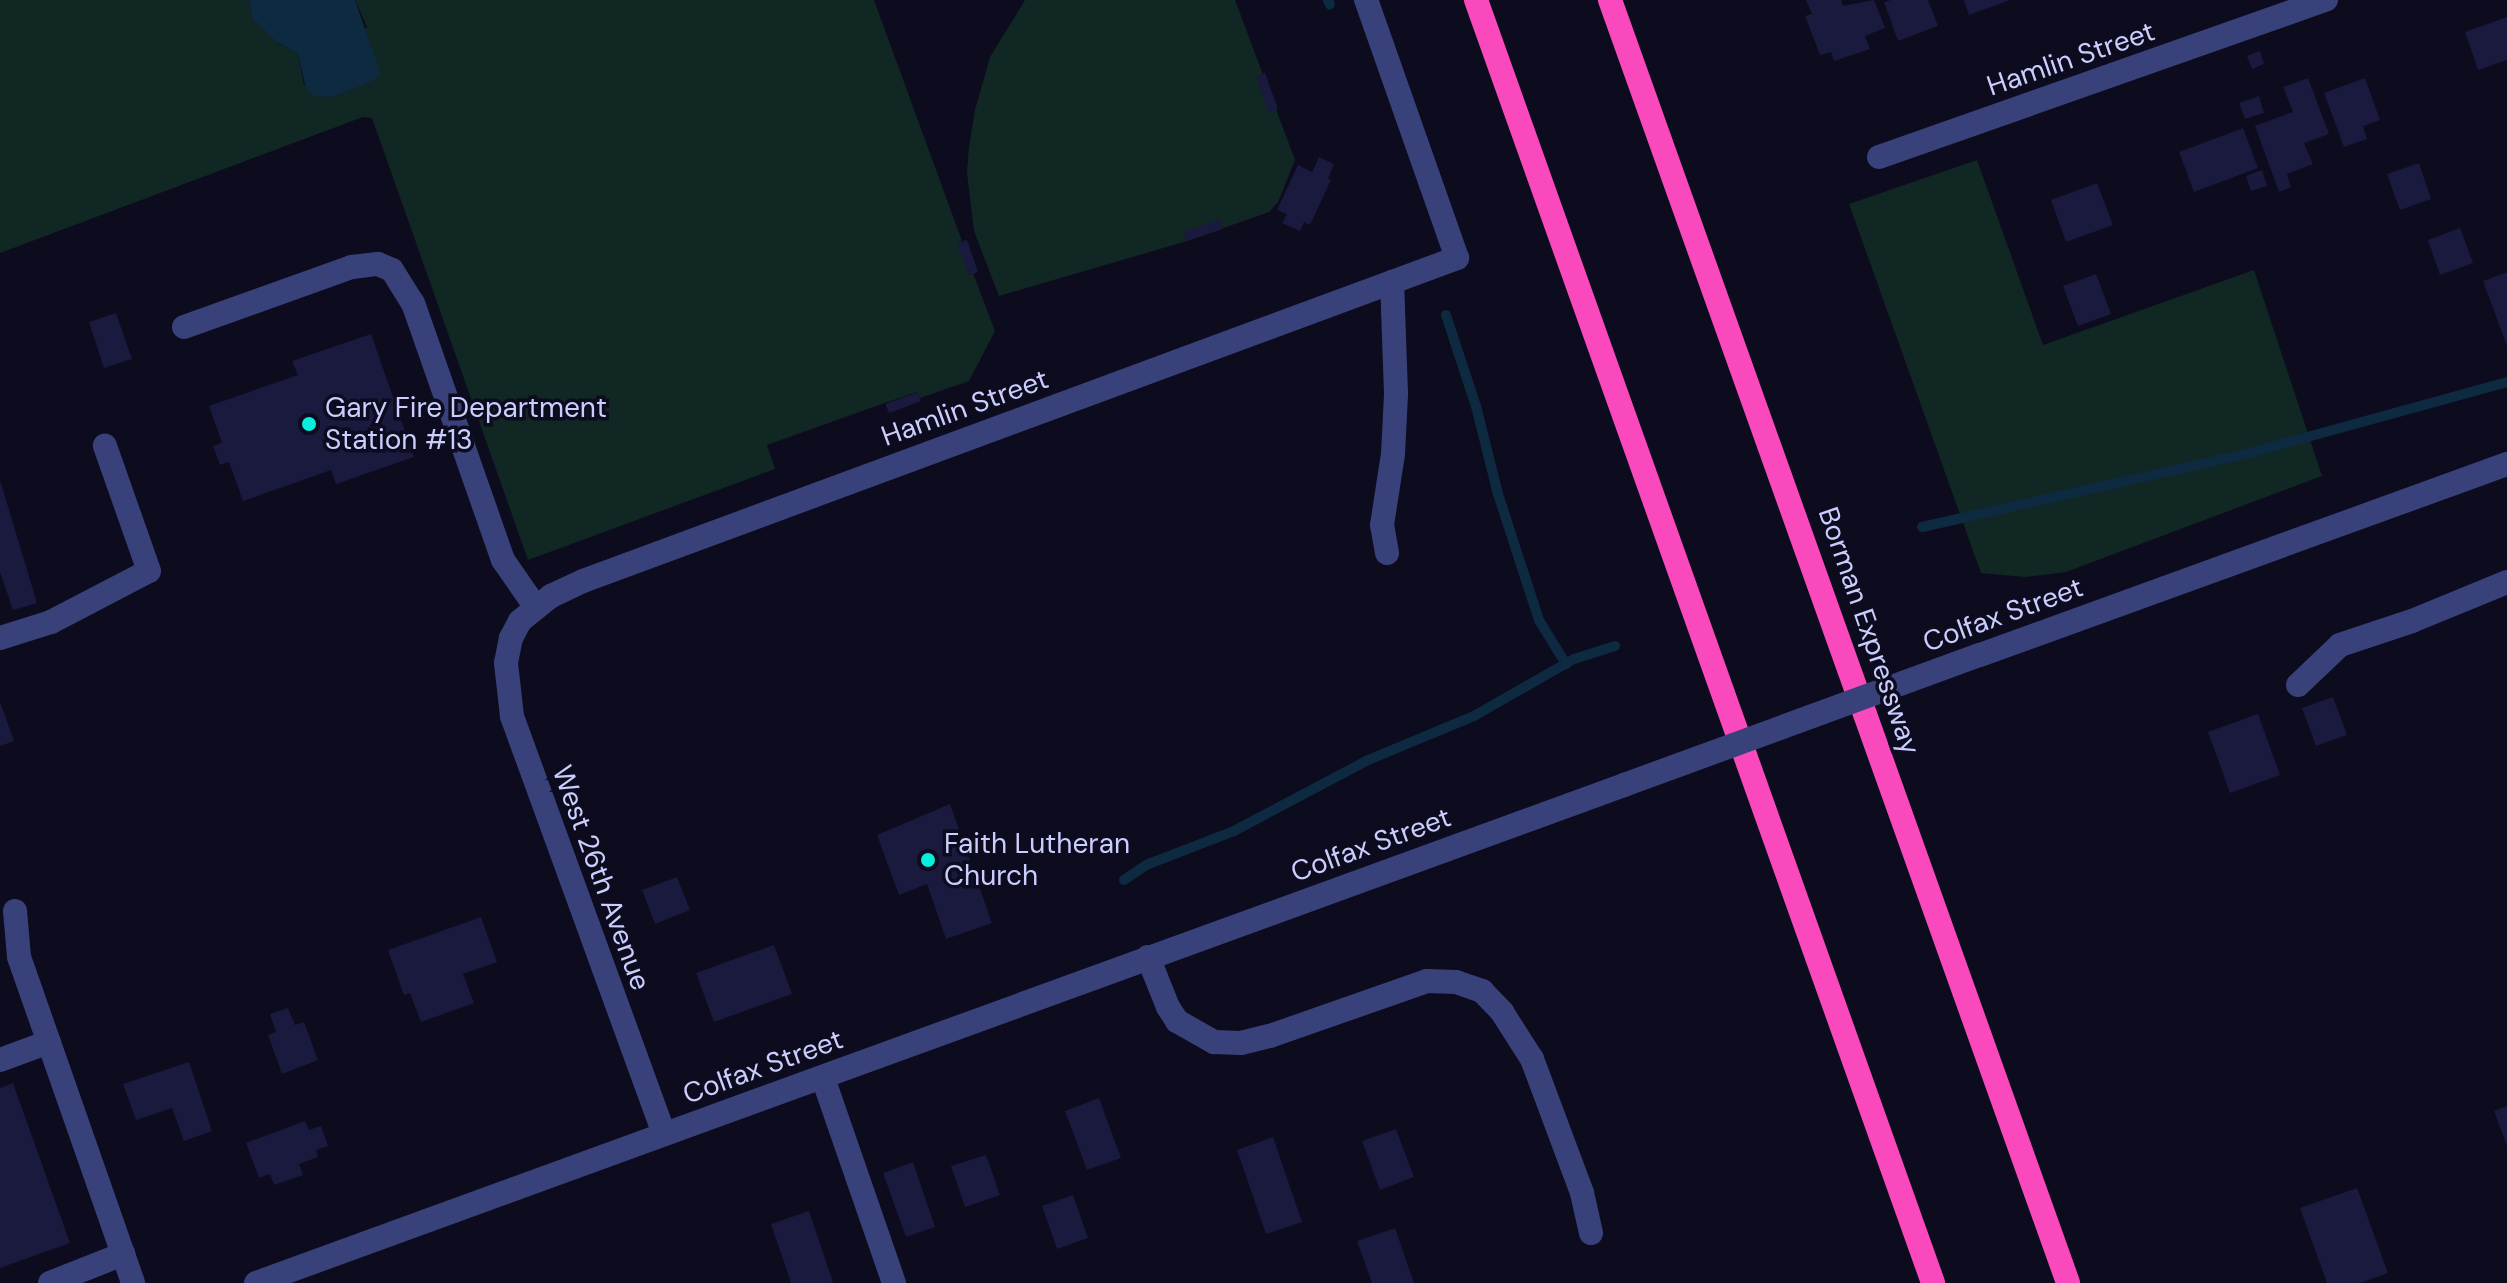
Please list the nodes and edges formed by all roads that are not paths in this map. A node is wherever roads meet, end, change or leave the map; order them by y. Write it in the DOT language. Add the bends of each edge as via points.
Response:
graph roads {
  1 [pos="1366,0"];
  2 [pos="1476,0"];
  3 [pos="1610,0"];
  4 [pos="2326,0"];
  5 [pos="1879,157"];
  6 [pos="1392,282"];
  7 [pos="184,327"];
  8 [pos="105,446"];
  9 [pos="2507,464"];
  10 [pos="1387,553"];
  11 [pos="2507,582"];
  12 [pos="535,606"];
  13 [pos="0,638"];
  14 [pos="511,638"];
  15 [pos="2298,685"];
  16 [pos="15,911"];
  17 [pos="1148,957"];
  18 [pos="49,1042"];
  19 [pos="0,1060"];
  20 [pos="823,1078"];
  21 [pos="664,1134"];
  22 [pos="1591,1233"];
  23 [pos="123,1254"];
  24 [pos="50,1283"];
  25 [pos="133,1283"];
  26 [pos="256,1283"];
  27 [pos="894,1283"];
  28 [pos="1933,1283"];
  29 [pos="2068,1283"];
  1 -- 6 [label="street, Hamlin Street" via="1457,258"];
  2 -- 28 [label="highway"];
  3 -- 29 [label="highway, Borman Expressway"];
  4 -- 5 [label="street, Hamlin Street"];
  6 -- 10 [label="street" via="1396,394 1382,525"];
  6 -- 12 [label="street, Hamlin Street" via="597,575"];
  7 -- 12 [label="street" via="352,267 378,264 392,270 413,303 503,560"];
  8 -- 13 [label="street" via="149,571 51,622"];
  9 -- 17 [label="street, Colfax Street, bridge"];
  11 -- 15 [label="street" via="2340,645"];
  12 -- 14 [label="street, Hamlin Street"];
  14 -- 21 [label="street, West 26th Avenue" via="506,690 520,746"];
  16 -- 18 [label="street" via="19,957"];
  17 -- 20 [label="street, Colfax Street"];
  17 -- 22 [label="street" via="1177,1021 1199,1037 1225,1043 1270,1036 1427,981 1456,982 1482,991 1532,1059 1582,1193"];
  18 -- 19 [label="street"];
  18 -- 23 [label="street"];
  20 -- 21 [label="street, Colfax Street"];
  20 -- 27 [label="street"];
  21 -- 26 [label="street, Colfax Street"];
  23 -- 24 [label="street"];
  23 -- 25 [label="street"];
}
